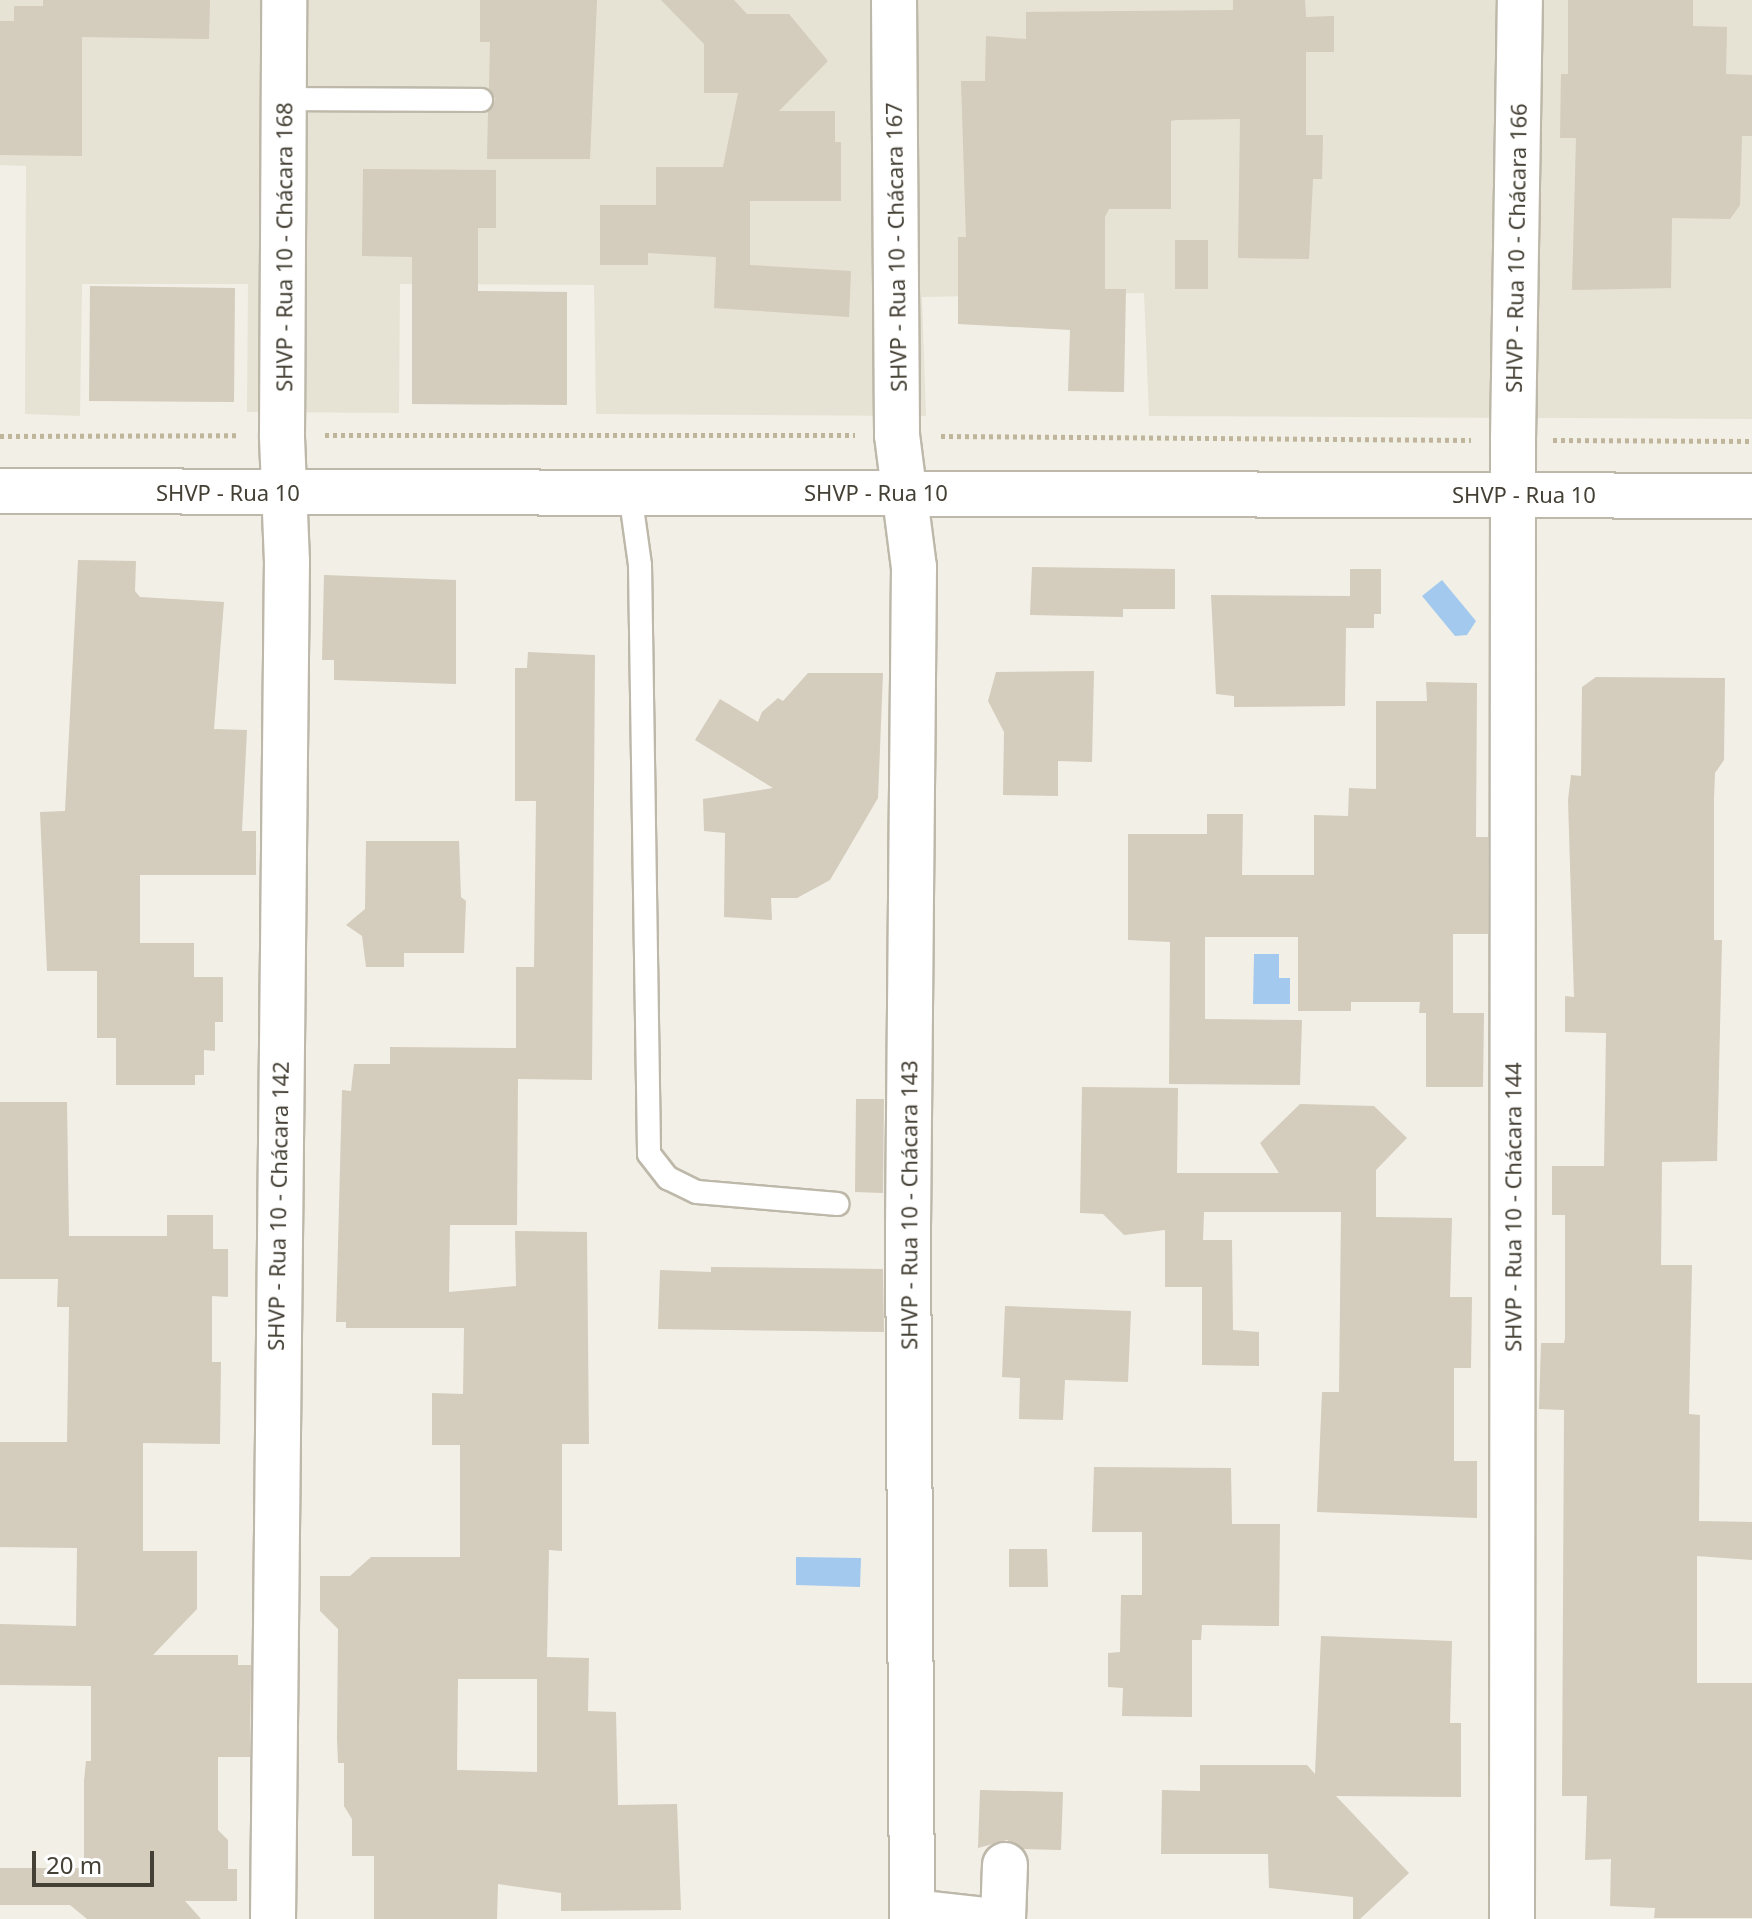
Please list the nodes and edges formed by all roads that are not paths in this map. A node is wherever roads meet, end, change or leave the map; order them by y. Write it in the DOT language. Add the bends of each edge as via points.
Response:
graph roads {
  1 [pos="284,0"];
  2 [pos="894,0"];
  3 [pos="1520,0"];
  4 [pos="284,99"];
  5 [pos="481,100"];
  6 [pos="0,491"];
  7 [pos="905,492"];
  8 [pos="630,493"];
  9 [pos="286,494"];
  10 [pos="1514,495"];
  11 [pos="1752,496"];
  12 [pos="837,1204"];
  13 [pos="1005,1865"];
  14 [pos="912,1915"];
  15 [pos="273,1919"];
  16 [pos="978,1919"];
  17 [pos="1003,1919"];
  18 [pos="1512,1919"];
  1 -- 4 [label="street, SHVP - Rua 10 - Chácara 168"];
  2 -- 7 [label="street, SHVP - Rua 10 - Chácara 167" via="897,435"];
  3 -- 10 [label="street, SHVP - Rua 10 - Chácara 166"];
  4 -- 5 [label="lane"];
  4 -- 9 [label="street, SHVP - Rua 10 - Chácara 168"];
  6 -- 9 [label="street, SHVP - Rua 10"];
  7 -- 8 [label="street, SHVP - Rua 10"];
  7 -- 10 [label="street, SHVP - Rua 10"];
  7 -- 14 [label="street, SHVP - Rua 10 - Chácara 143" via="914,567 908,1226"];
  8 -- 9 [label="street, SHVP - Rua 10"];
  8 -- 12 [label="lane" via="640,565 649,1154 668,1178 697,1192"];
  9 -- 15 [label="street, SHVP - Rua 10 - Chácara 142"];
  10 -- 11 [label="street, SHVP - Rua 10"];
  10 -- 18 [label="street, SHVP - Rua 10 - Chácara 144"];
  13 -- 17 [label="street"];
  14 -- 16 [label="street"];
}
